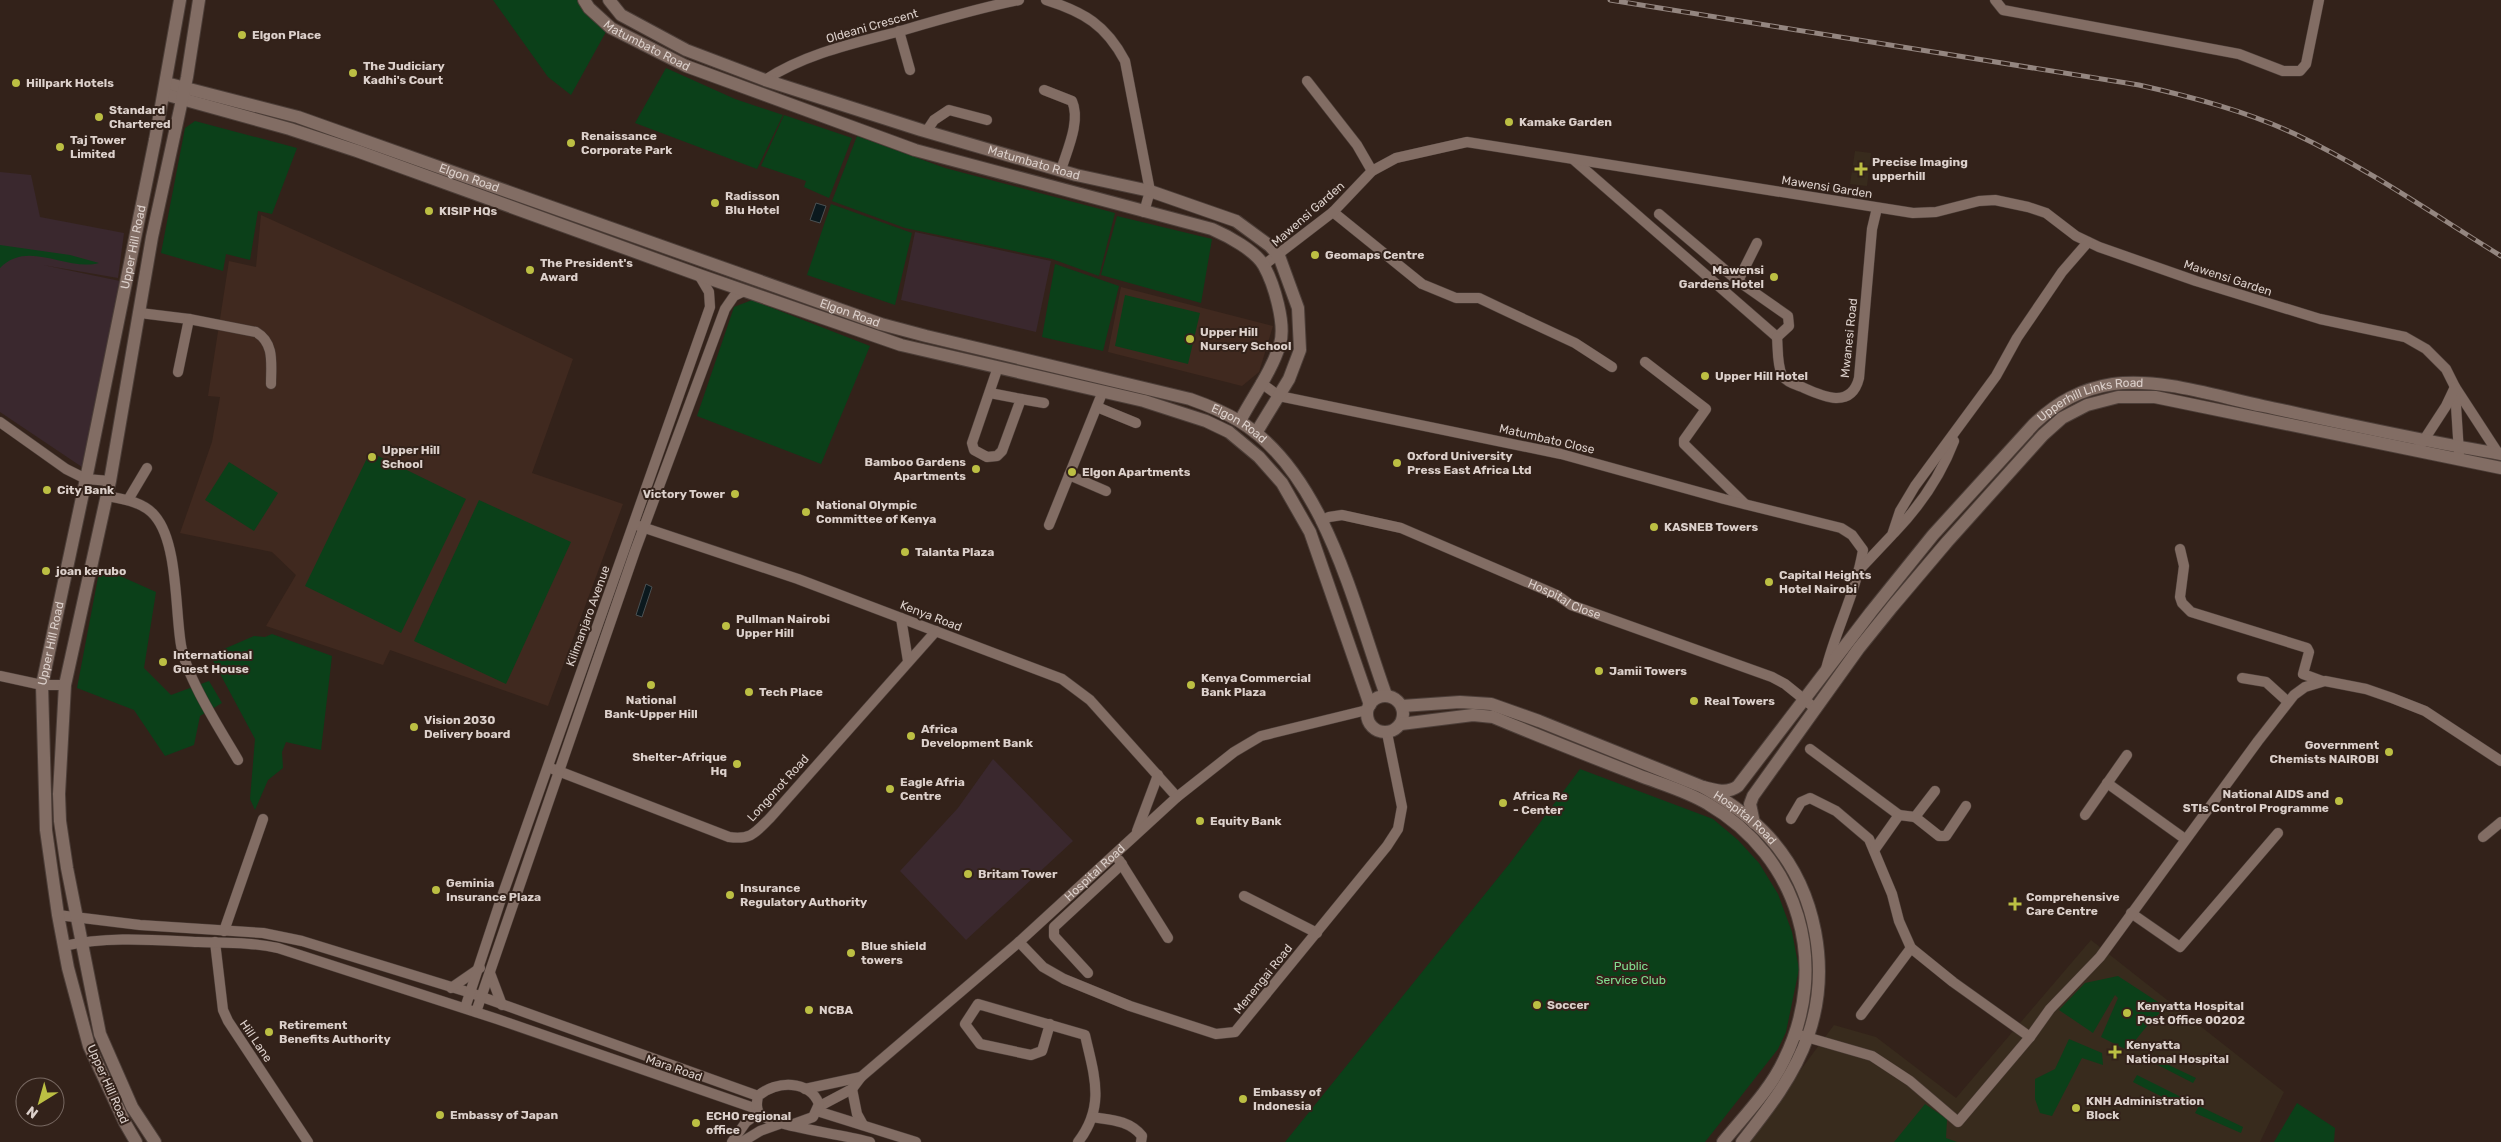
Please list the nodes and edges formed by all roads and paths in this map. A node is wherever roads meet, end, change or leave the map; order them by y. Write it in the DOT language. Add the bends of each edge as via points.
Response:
graph roads {
  1 [pos="180,0"];
  2 [pos="199,0"];
  3 [pos="584,0"];
  4 [pos="609,0"];
  5 [pos="1019,0"];
  6 [pos="1046,0"];
  7 [pos="1995,0"];
  8 [pos="2319,0"];
  9 [pos="621,15"];
  10 [pos="611,28"];
  11 [pos="899,31"];
  12 [pos="910,70"];
  13 [pos="765,80"];
  14 [pos="1307,81"];
  15 [pos="165,89"];
  16 [pos="1044,90"];
  17 [pos="183,94"];
  18 [pos="988,120"];
  19 [pos="923,131"];
  20 [pos="976,146"];
  21 [pos="915,150"];
  22 [pos="1574,160"];
  23 [pos="970,165"];
  24 [pos="1056,169"];
  25 [pos="1372,171"];
  26 [pos="1047,186"];
  27 [pos="1150,191"];
  28 [pos="1183,202"];
  29 [pos="1877,208"];
  30 [pos="1144,212"];
  31 [pos="1334,212"];
  32 [pos="1660,214"];
  33 [pos="1179,221"];
  34 [pos="2088,242"];
  35 [pos="1757,244"];
  36 [pos="1279,256"];
  37 [pos="1264,265"];
  38 [pos="699,275"];
  39 [pos="1738,281"];
  40 [pos="744,291"];
  41 [pos="140,313"];
  42 [pos="189,319"];
  43 [pos="1777,337"];
  44 [pos="1645,362"];
  45 [pos="998,367"];
  46 [pos="1612,367"];
  47 [pos="178,372"];
  48 [pos="271,384"];
  49 [pos="1261,384"];
  50 [pos="2454,387"];
  51 [pos="1103,391"];
  52 [pos="990,394"];
  53 [pos="1279,396"];
  54 [pos="1020,399"];
  55 [pos="1044,403"];
  56 [pos="1097,407"];
  57 [pos="1240,421"];
  58 [pos="0,422"];
  59 [pos="1136,423"];
  60 [pos="1256,433"];
  61 [pos="2420,446"];
  62 [pos="2460,446"];
  63 [pos="2500,454"];
  64 [pos="2458,461"];
  65 [pos="147,468"];
  66 [pos="2501,468"];
  67 [pos="1070,476"];
  68 [pos="86,479"];
  69 [pos="110,481"];
  70 [pos="1106,490"];
  71 [pos="107,496"];
  72 [pos="128,500"];
  73 [pos="1745,505"];
  74 [pos="1321,521"];
  75 [pos="1050,525"];
  76 [pos="639,526"];
  77 [pos="2180,549"];
  78 [pos="68,563"];
  79 [pos="91,567"];
  80 [pos="1859,570"];
  81 [pos="901,618"];
  82 [pos="936,631"];
  83 [pos="908,661"];
  84 [pos="1825,670"];
  85 [pos="0,676"];
  86 [pos="2242,678"];
  87 [pos="2325,681"];
  88 [pos="42,685"];
  89 [pos="65,685"];
  90 [pos="1386,696"];
  91 [pos="1804,699"];
  92 [pos="2288,702"];
  93 [pos="1402,706"];
  94 [pos="1368,707"];
  95 [pos="1816,709"];
  96 [pos="1401,724"];
  97 [pos="1387,732"];
  98 [pos="1810,749"];
  99 [pos="2127,755"];
  100 [pos="238,760"];
  101 [pos="2501,761"];
  102 [pos="548,767"];
  103 [pos="558,771"];
  104 [pos="1158,775"];
  105 [pos="2108,783"];
  106 [pos="1703,787"];
  107 [pos="1935,791"];
  108 [pos="1177,797"];
  109 [pos="1966,806"];
  110 [pos="1899,815"];
  111 [pos="2085,815"];
  112 [pos="1915,817"];
  113 [pos="263,819"];
  114 [pos="1791,819"];
  115 [pos="2501,822"];
  116 [pos="1754,824"];
  117 [pos="2278,833"];
  118 [pos="1135,834"];
  119 [pos="2483,837"];
  120 [pos="2185,839"];
  121 [pos="1875,849"];
  122 [pos="1114,853"];
  123 [pos="1122,864"];
  124 [pos="1244,896"];
  125 [pos="2131,913"];
  126 [pos="58,915"];
  127 [pos="77,919"];
  128 [pos="224,931"];
  129 [pos="1317,933"];
  130 [pos="1168,938"];
  131 [pos="81,942"];
  132 [pos="215,942"];
  133 [pos="1019,942"];
  134 [pos="64,946"];
  135 [pos="1911,948"];
  136 [pos="480,968"];
  137 [pos="490,973"];
  138 [pos="1088,973"];
  139 [pos="451,988"];
  140 [pos="476,995"];
  141 [pos="502,1005"];
  142 [pos="465,1008"];
  143 [pos="476,1012"];
  144 [pos="1861,1015"];
  145 [pos="1050,1024"];
  146 [pos="587,1036"];
  147 [pos="1802,1036"];
  148 [pos="2030,1037"];
  149 [pos="583,1049"];
  150 [pos="860,1077"];
  151 [pos="805,1089"];
  152 [pos="852,1089"];
  153 [pos="758,1096"];
  154 [pos="817,1109"];
  155 [pos="758,1111"];
  156 [pos="1092,1117"];
  157 [pos="778,1124"];
  158 [pos="791,1125"];
  159 [pos="863,1125"];
  160 [pos="136,1142"];
  161 [pos="155,1142"];
  162 [pos="308,1142"];
  163 [pos="732,1142"];
  164 [pos="742,1142"];
  165 [pos="870,1142"];
  166 [pos="916,1142"];
  167 [pos="1078,1142"];
  168 [pos="1141,1142"];
  169 [pos="1724,1142"];
  170 [pos="1742,1142"];
  1 -- 15 [label="street, Upper Hill Road"];
  2 -- 17 [label="street, Upper Hill Road"];
  3 -- 10 [label="street, Matumbato Road"];
  4 -- 9 [label="street, Matumbato Road"];
  5 -- 11 [label="street, Oldeani Crescent"];
  6 -- 27 [label="street" via="1093,19 1117,46 1124,60"];
  7 -- 8 [label="street" via="2003,10 2239,54 2290,72 2300,71 2306,64"];
  9 -- 10 [label="street"];
  9 -- 13 [label="street, Matumbato Road" via="686,50"];
  10 -- 21 [label="street, Matumbato Road" via="686,66"];
  11 -- 12 [label="street"];
  11 -- 13 [label="street, Oldeani Crescent" via="816,54"];
  13 -- 19 [label="street, Matumbato Road"];
  14 -- 25 [label="street" via="1358,145"];
  15 -- 17 [label="street, Elgon Road"];
  15 -- 68 [label="street, Upper Hill Road"];
  16 -- 24 [label="street" via="1072,101 1075,108 1075,121"];
  17 -- 38 [label="street, Elgon Road" via="357,151"];
  17 -- 41 [label="street, Upper Hill Road" via="152,237"];
  17 -- 57 [label="street, Elgon Road" via="307,120 881,324 1190,399"];
  18 -- 19 [label="street" via="949,110"];
  19 -- 20 [label="street, Matumbato Road"];
  19 -- 21 [label="street"];
  20 -- 23 [label="street"];
  20 -- 24 [label="street, Matumbato Road"];
  21 -- 23 [label="street, Matumbato Road"];
  22 -- 25 [label="street, Mawensi Garden" via="1467,142 1396,158"];
  22 -- 29 [label="street, Mawensi Garden"];
  22 -- 43 [label="street"];
  23 -- 26 [label="street, Matumbato Road"];
  24 -- 26 [label="street"];
  24 -- 27 [label="street, Matumbato Road"];
  25 -- 31 [label="street, Mawensi Garden"];
  26 -- 30 [label="street, Matumbato Road"];
  27 -- 28 [label="street, Matumbato Road"];
  27 -- 30 [label="street"];
  28 -- 33 [label="street"];
  28 -- 36 [label="street, Matumbato Road" via="1236,221"];
  29 -- 34 [label="street, Mawensi Garden" via="1913,213 1936,212 1995,200 2046,213"];
  29 -- 43 [label="street, Mwanesi Road" via="1872,229 1859,378 1855,388 1842,398 1833,399 1787,380 1781,372"];
  30 -- 33 [label="street, Matumbato Road"];
  31 -- 36 [label="street, Mawensi Garden"];
  31 -- 46 [label="street" via="1422,284 1456,298 1479,298 1575,343"];
  32 -- 39 [label="street"];
  33 -- 37 [label="street, Matumbato Road" via="1222,233"];
  34 -- 50 [label="street, Mawensi Garden" via="2284,309 2405,337 2426,349 2446,369"];
  34 -- 80 [label="street" via="2062,272 2017,338 1996,376 1915,486 1900,511 1892,535"];
  35 -- 39 [label="street"];
  36 -- 37 [label="street, Mawensi Garden"];
  36 -- 53 [label="street, Matumbato Road" via="1298,308 1300,350"];
  37 -- 49 [label="street, Matumbato Road" via="1282,324 1281,342"];
  38 -- 40 [label="street, Elgon Road"];
  38 -- 76 [label="street, Kilimanjaro Avenue" via="709,292 710,307"];
  39 -- 43 [label="street" via="1788,316 1789,326"];
  40 -- 45 [label="street, Elgon Road" via="900,344"];
  40 -- 76 [label="street, Kilimanjaro Avenue" via="728,302"];
  41 -- 42 [label="street"];
  41 -- 69 [label="street, Upper Hill Road"];
  42 -- 47 [label="street"];
  42 -- 48 [label="street" via="248,329 262,336 271,348"];
  44 -- 73 [label="street" via="1706,409 1684,444"];
  45 -- 51 [label="street, Elgon Road"];
  45 -- 52 [label="street"];
  49 -- 53 [label="street, Matumbato Close"];
  49 -- 57 [label="street, Matumbato Road"];
  50 -- 61 [label="street" via="2446,406"];
  50 -- 62 [label="street"];
  50 -- 63 [label="street, Mawensi Garden"];
  51 -- 56 [label="street"];
  51 -- 94 [label="street, Elgon Road" via="1181,412 1228,432 1282,483 1319,553"];
  52 -- 54 [label="street"];
  52 -- 54 [label="street" via="972,442 974,450 986,457 997,456 1002,451"];
  53 -- 60 [label="street, Matumbato Road"];
  53 -- 73 [label="street, Matumbato Close" via="1561,454"];
  54 -- 55 [label="street"];
  56 -- 59 [label="street"];
  56 -- 67 [label="street"];
  57 -- 60 [label="street, Elgon Road"];
  58 -- 68 [label="street" via="66,469"];
  60 -- 74 [label="street, Elgon Road" via="1294,474"];
  61 -- 62 [label="street, Upperhill Links Road"];
  61 -- 64 [label="street, Upperhill Links Road"];
  61 -- 84 [label="street, Upperhill Links Road" via="2162,385 2115,384 2069,396 2034,424 1933,535"];
  61 -- 95 [label="street, Upperhill Links Road" via="2155,397 2118,397 2087,405 2062,418 2015,465 1892,607"];
  62 -- 63 [label="street, Upperhill Links Road"];
  62 -- 64 [label="street"];
  64 -- 66 [label="street, Upperhill Links Road"];
  65 -- 72 [label="street"];
  67 -- 70 [label="street"];
  67 -- 75 [label="street"];
  68 -- 69 [label="street"];
  68 -- 78 [label="street, Upper Hill Road"];
  69 -- 71 [label="street, Upper Hill Road"];
  71 -- 72 [label="street"];
  71 -- 79 [label="street, Upper Hill Road"];
  72 -- 100 [label="street" via="156,516 170,552 181,645 194,679"];
  73 -- 80 [label="street, Matumbato Close" via="1828,524 1852,535 1862,550"];
  74 -- 90 [label="street, Elgon Road"];
  74 -- 91 [label="street, Hospital Close" via="1342,515 1401,528 1557,595 1571,605 1772,677"];
  76 -- 81 [label="street, Kenya Road" via="798,579"];
  76 -- 102 [label="street, Kilimanjaro Avenue"];
  76 -- 103 [label="street, Kilimanjaro Avenue"];
  77 -- 87 [label="street" via="2184,566 2180,597 2185,607 2203,616 2307,648 2309,652 2302,674"];
  78 -- 79 [label="street"];
  78 -- 88 [label="street, Upper Hill Road"];
  79 -- 89 [label="street, Upper Hill Road"];
  80 -- 84 [label="street"];
  81 -- 82 [label="street, Kenya Road"];
  81 -- 83 [label="street"];
  82 -- 83 [label="street, Longonot Road"];
  82 -- 104 [label="street, Kenya Road" via="1062,679 1090,700"];
  83 -- 103 [label="street, Longonot Road" via="770,818 752,836 743,839 729,838"];
  84 -- 91 [label="street, Upperhill Links Road"];
  85 -- 88 [label="street"];
  86 -- 92 [label="street" via="2266,682"];
  87 -- 92 [label="street" via="2305,687"];
  87 -- 101 [label="street" via="2366,689 2425,711"];
  88 -- 89 [label="street"];
  88 -- 126 [label="street, Upper Hill Road" via="46,830"];
  89 -- 127 [label="street, Upper Hill Road" via="60,821"];
  90 -- 93 [label="street" via="1394,698"];
  90 -- 94 [label="street"];
  91 -- 95 [label="street, Hospital Close"];
  91 -- 106 [label="street" via="1738,786 1720,791"];
  92 -- 120 [label="street"];
  93 -- 96 [label="street"];
  93 -- 106 [label="street, Hospital Road" via="1460,702 1491,704"];
  94 -- 97 [label="street" via="1371,726"];
  94 -- 108 [label="street, Hospital Road" via="1261,736 1234,752"];
  95 -- 116 [label="street" via="1753,796 1750,804"];
  96 -- 97 [label="street"];
  96 -- 147 [label="street, Hospital Road" via="1473,715 1493,717 1706,803 1728,816 1763,849 1791,895 1805,949"];
  97 -- 129 [label="street, Menengai Road" via="1402,807 1398,829"];
  98 -- 110 [label="street"];
  99 -- 105 [label="street"];
  102 -- 103 [label="street, Longonot Road"];
  102 -- 136 [label="street, Kilimanjaro Avenue"];
  103 -- 137 [label="street, Kilimanjaro Avenue"];
  104 -- 108 [label="street, Kenya Road"];
  104 -- 118 [label="street"];
  105 -- 111 [label="street"];
  105 -- 120 [label="street"];
  106 -- 116 [label="street, Hospital Road" via="1724,799"];
  107 -- 112 [label="street"];
  108 -- 118 [label="street, Hospital Road"];
  109 -- 112 [label="street" via="1946,836 1939,836"];
  110 -- 112 [label="street"];
  110 -- 121 [label="street"];
  113 -- 128 [label="street"];
  114 -- 121 [label="street" via="1805,798 1818,800 1865,833"];
  115 -- 119 [label="street"];
  116 -- 147 [label="street, Hospital Road" via="1770,837 1790,866 1815,926 1819,994"];
  117 -- 125 [label="street" via="2180,947"];
  118 -- 122 [label="street, Hospital Road"];
  120 -- 125 [label="street"];
  121 -- 135 [label="street"];
  122 -- 123 [label="street"];
  122 -- 133 [label="street, Hospital Road"];
  123 -- 130 [label="street"];
  123 -- 138 [label="street" via="1054,927 1054,936"];
  124 -- 129 [label="street"];
  125 -- 148 [label="street" via="2100,957 2050,1010"];
  126 -- 127 [label="street, Mara Road"];
  126 -- 134 [label="street, Upper Hill Road"];
  127 -- 128 [label="street, Mara Road"];
  127 -- 131 [label="street, Upper Hill Road"];
  128 -- 139 [label="street, Mara Road" via="293,938"];
  129 -- 133 [label="street, Menengai Road" via="1241,1027 1222,1035 1130,1006 1064,979 1043,967"];
  131 -- 132 [label="street, Mara Road"];
  131 -- 134 [label="street, Mara Road"];
  131 -- 161 [label="street, Upper Hill Road" via="100,1034 132,1107"];
  132 -- 142 [label="street, Mara Road" via="262,944 295,952"];
  132 -- 162 [label="street, Hill Lane" via="223,1010 228,1021"];
  133 -- 150 [label="street, Hospital Road"];
  134 -- 160 [label="street, Upper Hill Road" via="89,1046"];
  135 -- 144 [label="street"];
  135 -- 148 [label="street"];
  136 -- 139 [label="street"];
  136 -- 140 [label="street, Kilimanjaro Avenue"];
  137 -- 140 [label="street, Kilimanjaro Avenue"];
  137 -- 141 [label="street"];
  139 -- 140 [label="street, Mara Road"];
  140 -- 141 [label="street, Mara Road"];
  140 -- 142 [label="street, Kilimanjaro Avenue"];
  140 -- 143 [label="street, Kilimanjaro Avenue"];
  141 -- 146 [label="street, Mara Road"];
  142 -- 143 [label="street, Mara Road"];
  143 -- 149 [label="street, Mara Road"];
  145 -- 145 [label="street" via="1042,1051 1031,1055 980,1044 966,1024 978,1004"];
  145 -- 156 [label="street" via="1086,1035 1097,1089"];
  146 -- 149 [label="street"];
  146 -- 153 [label="street, Mara Road"];
  147 -- 148 [label="street" via="1859,1051 1881,1061 1958,1122"];
  147 -- 169 [label="street, Hospital Road"];
  147 -- 170 [label="street, Hospital Road" via="1790,1075"];
  149 -- 155 [label="street, Mara Road"];
  150 -- 151 [label="street"];
  150 -- 152 [label="street, Hospital Road"];
  151 -- 153 [label="street" via="787,1084 774,1086"];
  151 -- 154 [label="street" via="816,1096"];
  152 -- 154 [label="street, Mara Road"];
  152 -- 159 [label="street" via="857,1114"];
  153 -- 155 [label="street"];
  154 -- 158 [label="street, Mara Road" via="813,1116"];
  154 -- 159 [label="street"];
  155 -- 157 [label="street, Mara Road"];
  155 -- 163 [label="street"];
  156 -- 167 [label="street"];
  156 -- 168 [label="street" via="1135,1127 1142,1136"];
  157 -- 158 [label="street, Mara Road"];
  157 -- 164 [label="street"];
  158 -- 165 [label="street, Mara Road"];
  159 -- 166 [label="street"];
}
